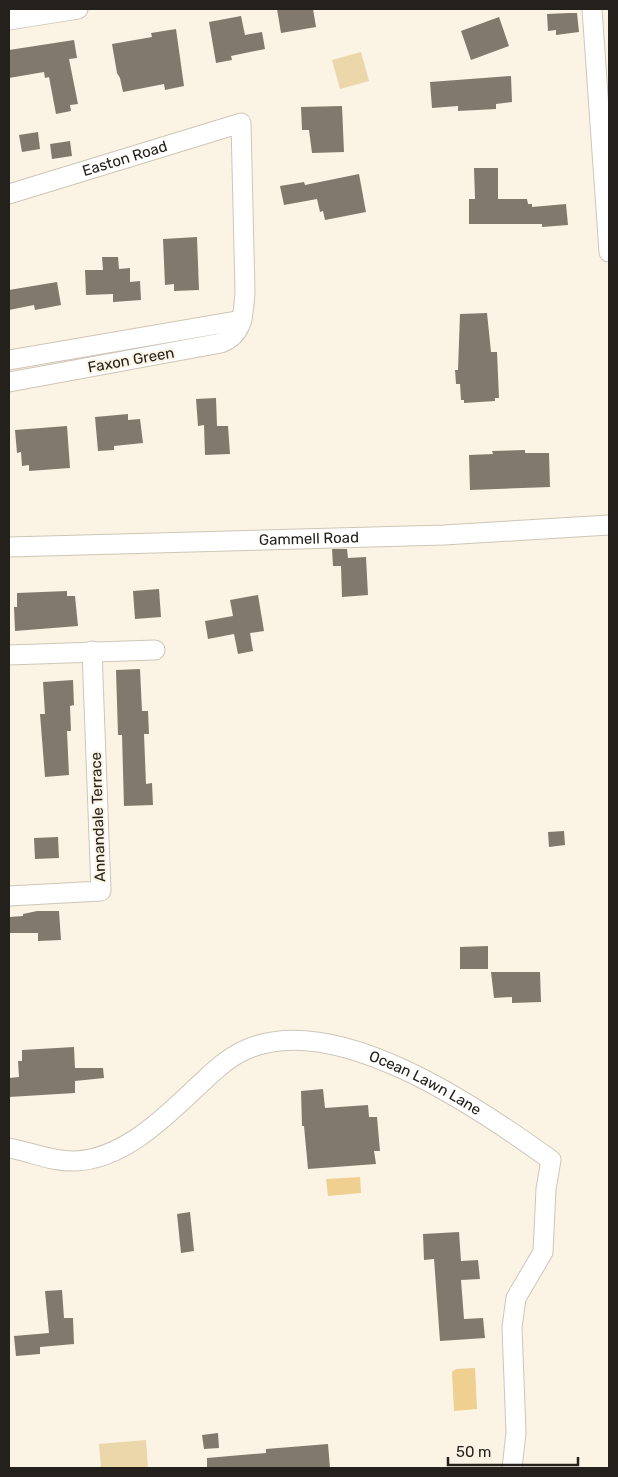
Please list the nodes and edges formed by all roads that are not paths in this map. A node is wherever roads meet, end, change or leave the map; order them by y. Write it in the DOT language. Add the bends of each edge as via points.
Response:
graph roads {
  1 [pos="78,9"];
  2 [pos="592,9"];
  3 [pos="9,20"];
  4 [pos="241,123"];
  5 [pos="606,147"];
  6 [pos="9,194"];
  7 [pos="609,252"];
  8 [pos="242,320"];
  9 [pos="9,360"];
  10 [pos="9,382"];
  11 [pos="609,525"];
  12 [pos="9,547"];
  13 [pos="154,650"];
  14 [pos="92,651"];
  15 [pos="9,655"];
  16 [pos="9,896"];
  17 [pos="9,1148"];
  18 [pos="512,1468"];
  1 -- 3 [label="street"];
  2 -- 5 [label="street"];
  4 -- 6 [label="street, Easton Road"];
  4 -- 8 [label="street, Faxon Green" via="245,293"];
  5 -- 7 [label="street"];
  8 -- 9 [label="street, Faxon Green"];
  8 -- 10 [label="street, Faxon Green" via="236,335 221,343"];
  11 -- 12 [label="street, Gammell Road" via="444,536"];
  13 -- 14 [label="street"];
  14 -- 15 [label="street"];
  14 -- 16 [label="street, Annandale Terrace" via="101,890"];
  17 -- 18 [label="street, Ocean Lawn Lane" via="73,1162 103,1156 133,1140 241,1051 278,1041 320,1041 377,1058 485,1114 551,1160 542,1252 516,1298 512,1327 516,1433"];
}
